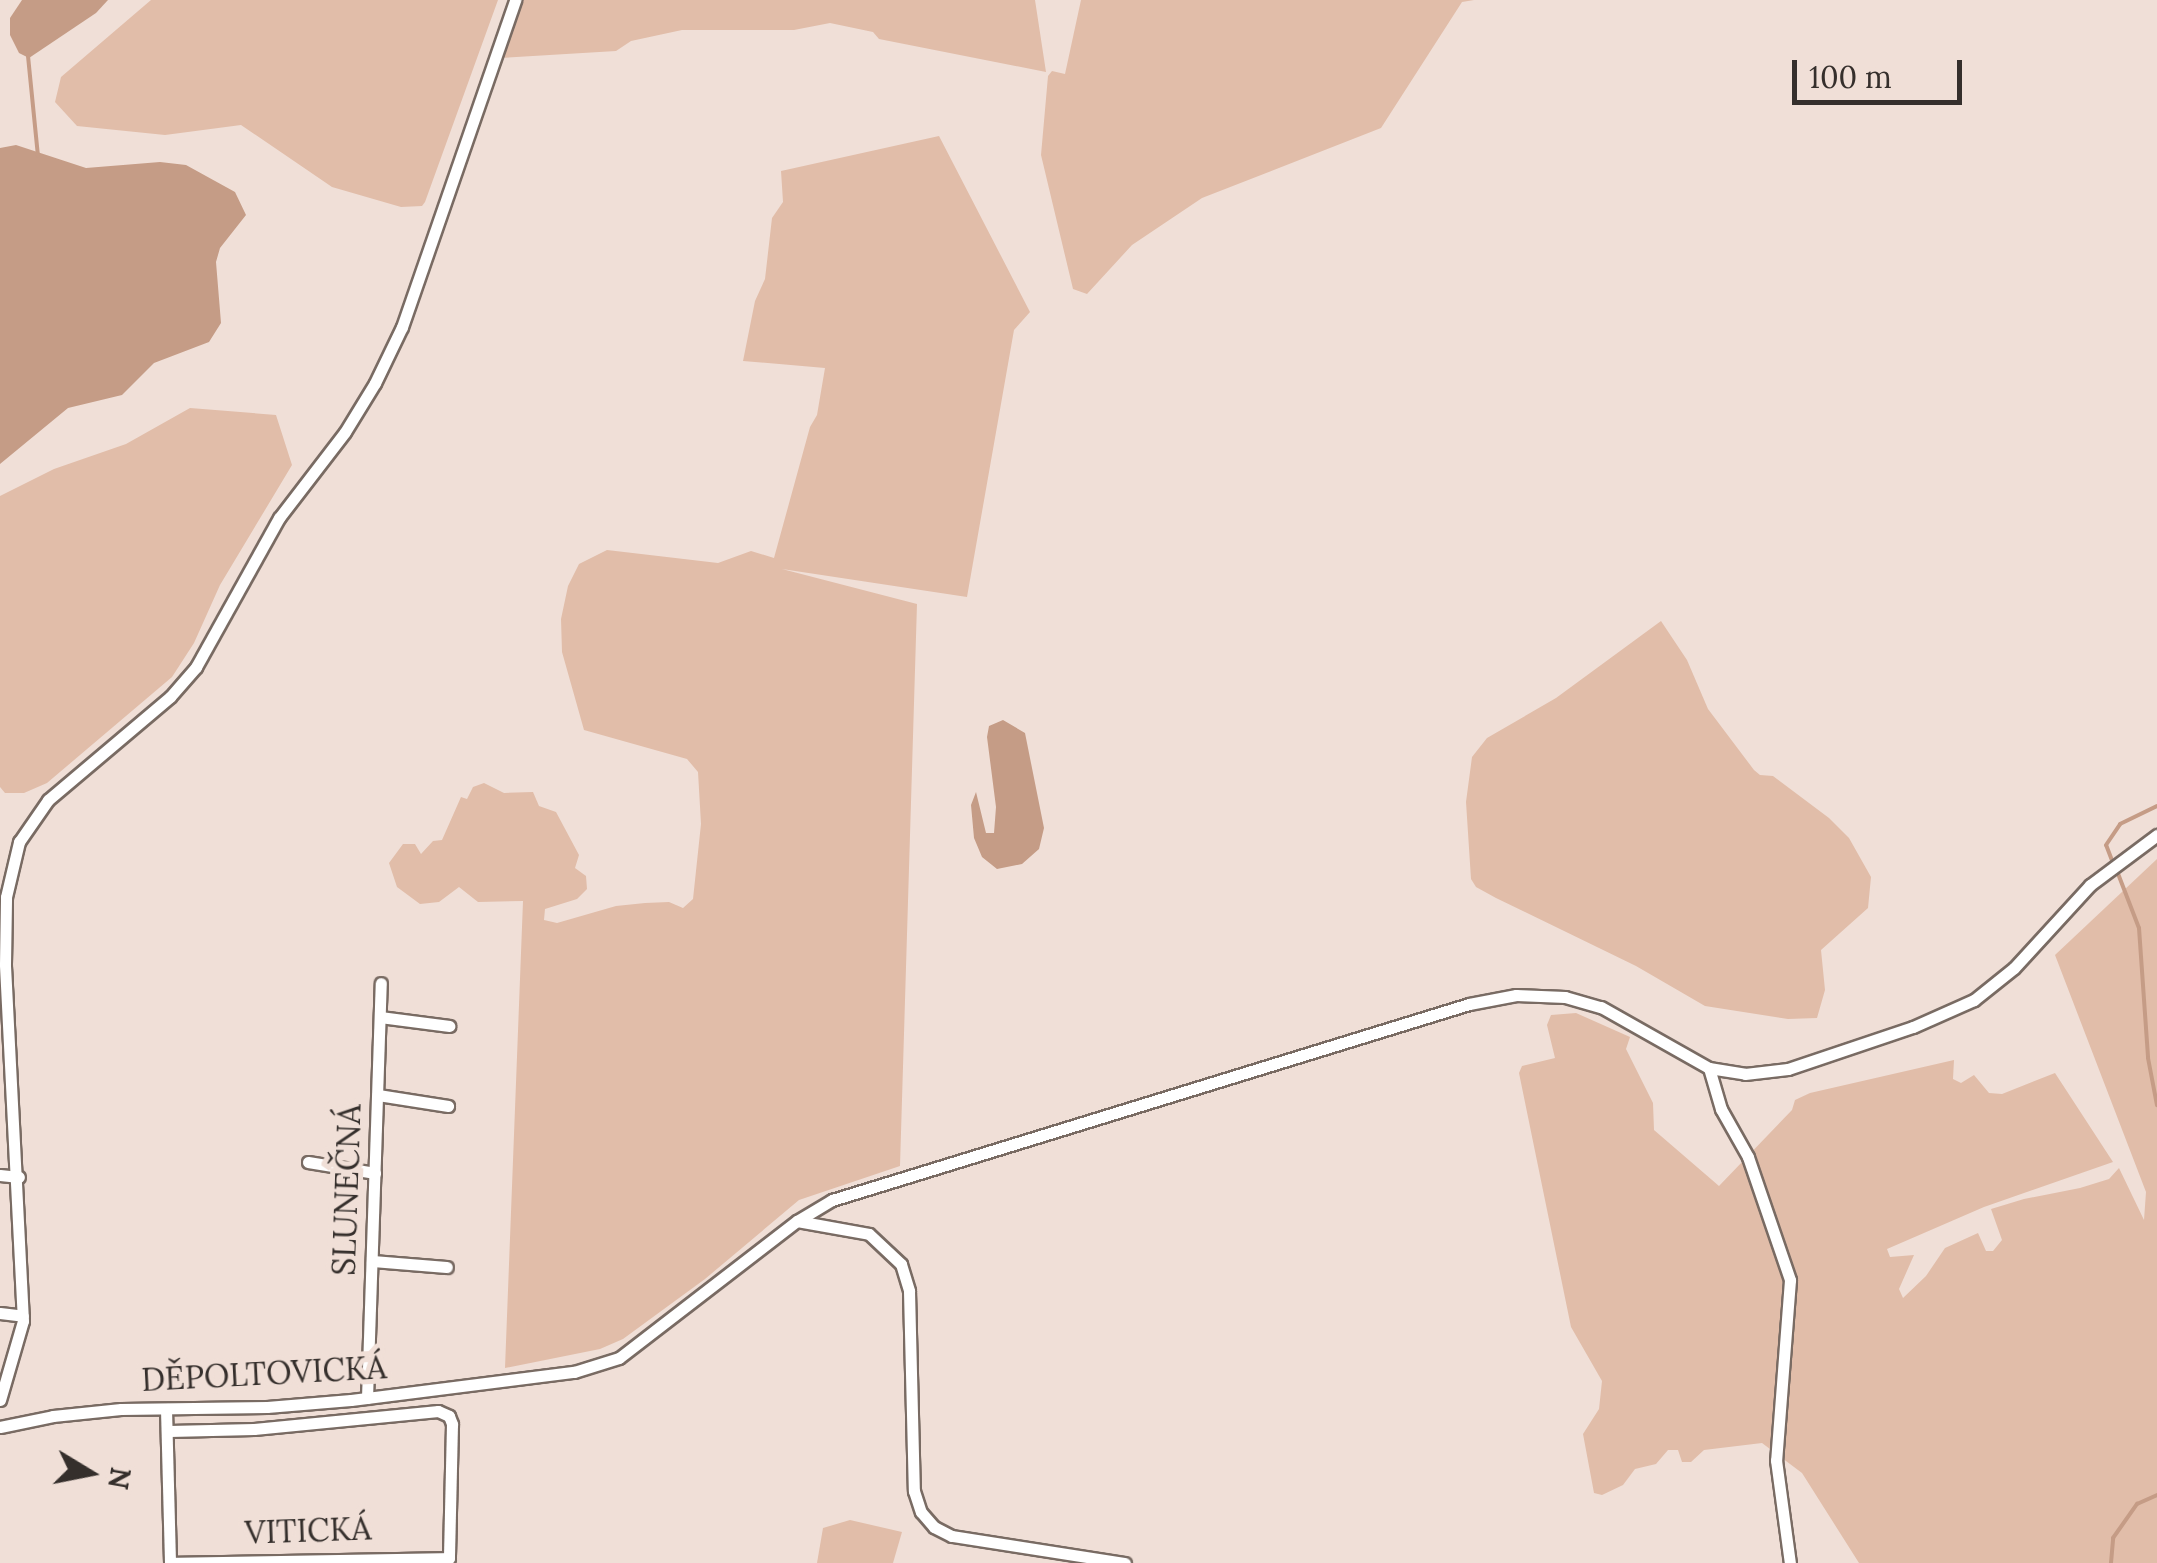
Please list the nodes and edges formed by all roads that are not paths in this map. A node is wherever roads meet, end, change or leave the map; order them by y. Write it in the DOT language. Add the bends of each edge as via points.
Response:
graph roads {
  1 [pos="515,0"];
  2 [pos="2157,835"];
  3 [pos="382,983"];
  4 [pos="380,1018"];
  5 [pos="449,1026"];
  6 [pos="1709,1068"];
  7 [pos="378,1095"];
  8 [pos="448,1106"];
  9 [pos="308,1162"];
  10 [pos="375,1173"];
  11 [pos="0,1175"];
  12 [pos="19,1177"];
  13 [pos="797,1221"];
  14 [pos="372,1261"];
  15 [pos="448,1267"];
  16 [pos="0,1313"];
  17 [pos="23,1316"];
  18 [pos="368,1398"];
  19 [pos="0,1400"];
  20 [pos="166,1409"];
  21 [pos="0,1427"];
  22 [pos="169,1431"];
  23 [pos="449,1560"];
  24 [pos="170,1563"];
  25 [pos="1125,1563"];
  26 [pos="1790,1563"];
  1 -- 12 [label="street" via="402,327 376,383 280,518 196,667 170,698 48,800 19,842 6,897 4,964"];
  2 -- 6 [label="street" via="2090,884 2014,968 1974,1000 1788,1069 1745,1074"];
  3 -- 4 [label="street, SLUNEČNÁ"];
  4 -- 5 [label="street"];
  4 -- 7 [label="street, SLUNEČNÁ"];
  6 -- 13 [label="street, DĚPOLTOVICKÁ" via="1600,1007 1516,995 832,1200"];
  6 -- 26 [label="street" via="1790,1280 1776,1460"];
  7 -- 8 [label="street"];
  7 -- 10 [label="street, SLUNEČNÁ"];
  9 -- 10 [label="street"];
  10 -- 14 [label="street, SLUNEČNÁ"];
  11 -- 12 [label="street"];
  12 -- 17 [label="street"];
  13 -- 18 [label="street, DĚPOLTOVICKÁ" via="619,1358 574,1372"];
  13 -- 25 [label="street" via="869,1234 901,1264 909,1292 914,1491 934,1526 952,1536"];
  14 -- 15 [label="street"];
  14 -- 18 [label="street, SLUNEČNÁ"];
  16 -- 17 [label="street"];
  17 -- 19 [label="street"];
  18 -- 20 [label="street, DĚPOLTOVICKÁ"];
  20 -- 21 [label="street, DĚPOLTOVICKÁ" via="53,1416"];
  20 -- 22 [label="street, VITICKÁ"];
  22 -- 23 [label="street, VITICKÁ" via="449,1416"];
  22 -- 24 [label="street, VITICKÁ"];
  23 -- 24 [label="street, VITICKÁ"];
}
